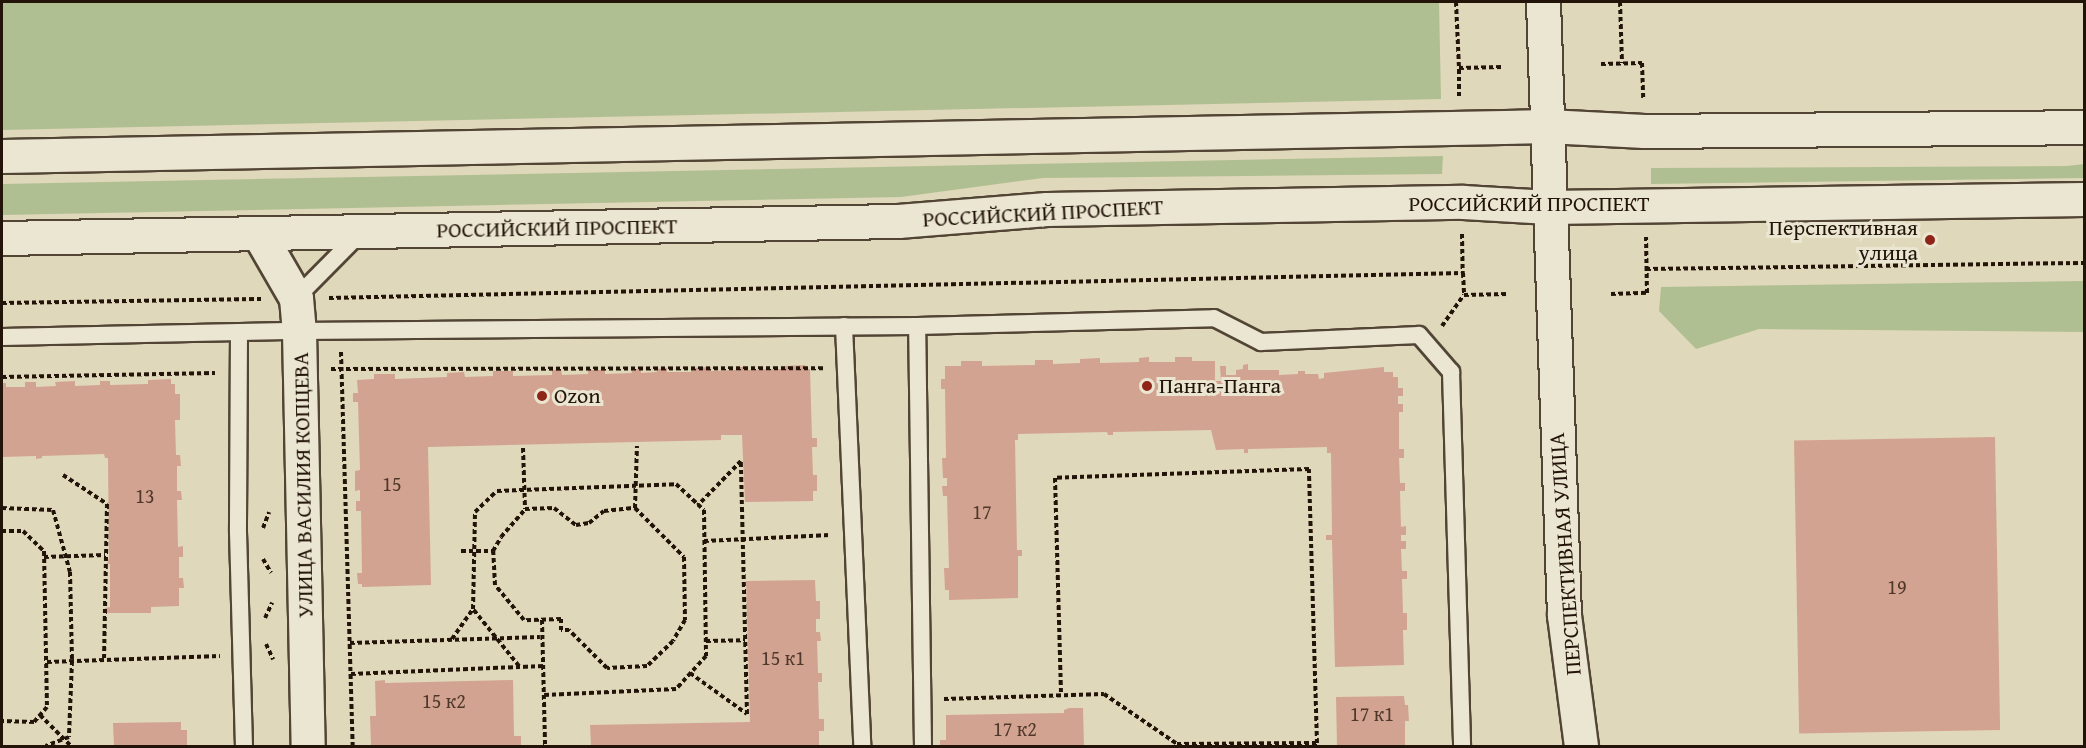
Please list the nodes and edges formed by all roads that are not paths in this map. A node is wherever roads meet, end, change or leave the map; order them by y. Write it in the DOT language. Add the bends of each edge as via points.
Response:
graph roads {
  1 [pos="1544,2"];
  2 [pos="1547,126"];
  3 [pos="2085,127"];
  4 [pos="2,156"];
  5 [pos="2085,200"];
  6 [pos="1549,207"];
  7 [pos="361,232"];
  8 [pos="259,234"];
  9 [pos="2,238"];
  10 [pos="296,298"];
  11 [pos="844,326"];
  12 [pos="917,326"];
  13 [pos="299,331"];
  14 [pos="239,332"];
  15 [pos="2,338"];
  16 [pos="244,747"];
  17 [pos="308,747"];
  18 [pos="862,747"];
  19 [pos="923,747"];
  20 [pos="1462,747"];
  21 [pos="1581,747"];
  1 -- 2 [label="main road, ПЕРСПЕКТИВНАЯ УЛИЦА"];
  2 -- 3 [label="main road" via="1644,130"];
  2 -- 4 [label="main road"];
  2 -- 6 [label="main road, ПЕРСПЕКТИВНАЯ УЛИЦА"];
  5 -- 6 [label="main road, РОССИЙСКИЙ ПРОСПЕКТ"];
  6 -- 7 [label="main road, РОССИЙСКИЙ ПРОСПЕКТ" via="1463,202 1047,209 898,221"];
  6 -- 21 [label="main road, ПЕРСПЕКТИВНАЯ УЛИЦА" via="1564,615"];
  7 -- 8 [label="main road, РОССИЙСКИЙ ПРОСПЕКТ"];
  7 -- 10 [label="lane"];
  8 -- 9 [label="main road, РОССИЙСКИЙ ПРОСПЕКТ"];
  8 -- 10 [label="main road, УЛИЦА ВАСИЛИЯ КОПЦЕВА"];
  10 -- 13 [label="main road, УЛИЦА ВАСИЛИЯ КОПЦЕВА"];
  11 -- 12 [label="lane"];
  11 -- 13 [label="lane"];
  11 -- 18 [label="lane"];
  12 -- 19 [label="lane"];
  12 -- 20 [label="lane" via="1214,318 1260,342 1419,335 1451,372"];
  13 -- 14 [label="lane"];
  13 -- 17 [label="main road, УЛИЦА ВАСИЛИЯ КОПЦЕВА"];
  14 -- 15 [label="lane"];
  14 -- 16 [label="lane"];
}
